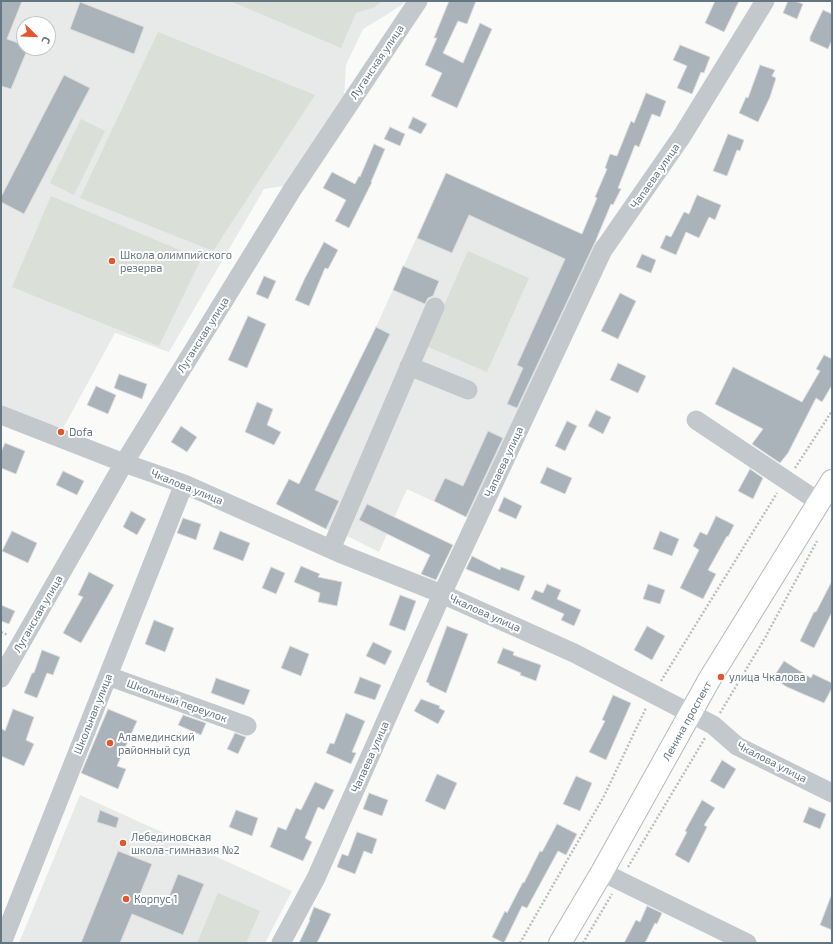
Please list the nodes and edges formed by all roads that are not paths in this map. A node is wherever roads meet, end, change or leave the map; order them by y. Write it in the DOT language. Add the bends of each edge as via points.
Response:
graph roads {
  1 [pos="418,1"];
  2 [pos="765,1"];
  3 [pos="435,307"];
  4 [pos="409,366"];
  5 [pos="468,390"];
  6 [pos="1,415"];
  7 [pos="696,420"];
  8 [pos="124,463"];
  9 [pos="832,481"];
  10 [pos="184,484"];
  11 [pos="819,502"];
  12 [pos="331,549"];
  13 [pos="442,594"];
  14 [pos="108,676"];
  15 [pos="1,678"];
  16 [pos="690,713"];
  17 [pos="247,726"];
  18 [pos="832,793"];
  19 [pos="602,872"];
  20 [pos="2,943"];
  21 [pos="281,943"];
  22 [pos="560,943"];
  23 [pos="747,943"];
  1 -- 8 [label="street, Луганская улица" via="292,190"];
  2 -- 13 [label="street, Чапаева улица" via="682,136 603,250"];
  3 -- 4 [label="street"];
  4 -- 5 [label="street"];
  4 -- 12 [label="street"];
  6 -- 8 [label="street, Чкалова улица"];
  7 -- 11 [label="street"];
  8 -- 10 [label="street, Чкалова улица"];
  8 -- 15 [label="street, Луганская улица"];
  9 -- 11 [label="main road, Ленина проспект"];
  10 -- 12 [label="street, Чкалова улица"];
  10 -- 14 [label="street, Школьная улица"];
  11 -- 16 [label="main road, Ленина проспект"];
  12 -- 13 [label="street, Чкалова улица"];
  13 -- 16 [label="street, Чкалова улица" via="574,653"];
  13 -- 21 [label="street, Чапаева улица" via="316,878"];
  14 -- 17 [label="street, Школьный переулок"];
  14 -- 20 [label="street, Школьная улица"];
  16 -- 18 [label="street, Чкалова улица" via="713,725 737,746"];
  16 -- 19 [label="main road, Ленина проспект"];
  19 -- 22 [label="main road, Ленина проспект"];
  19 -- 23 [label="street"];
}
